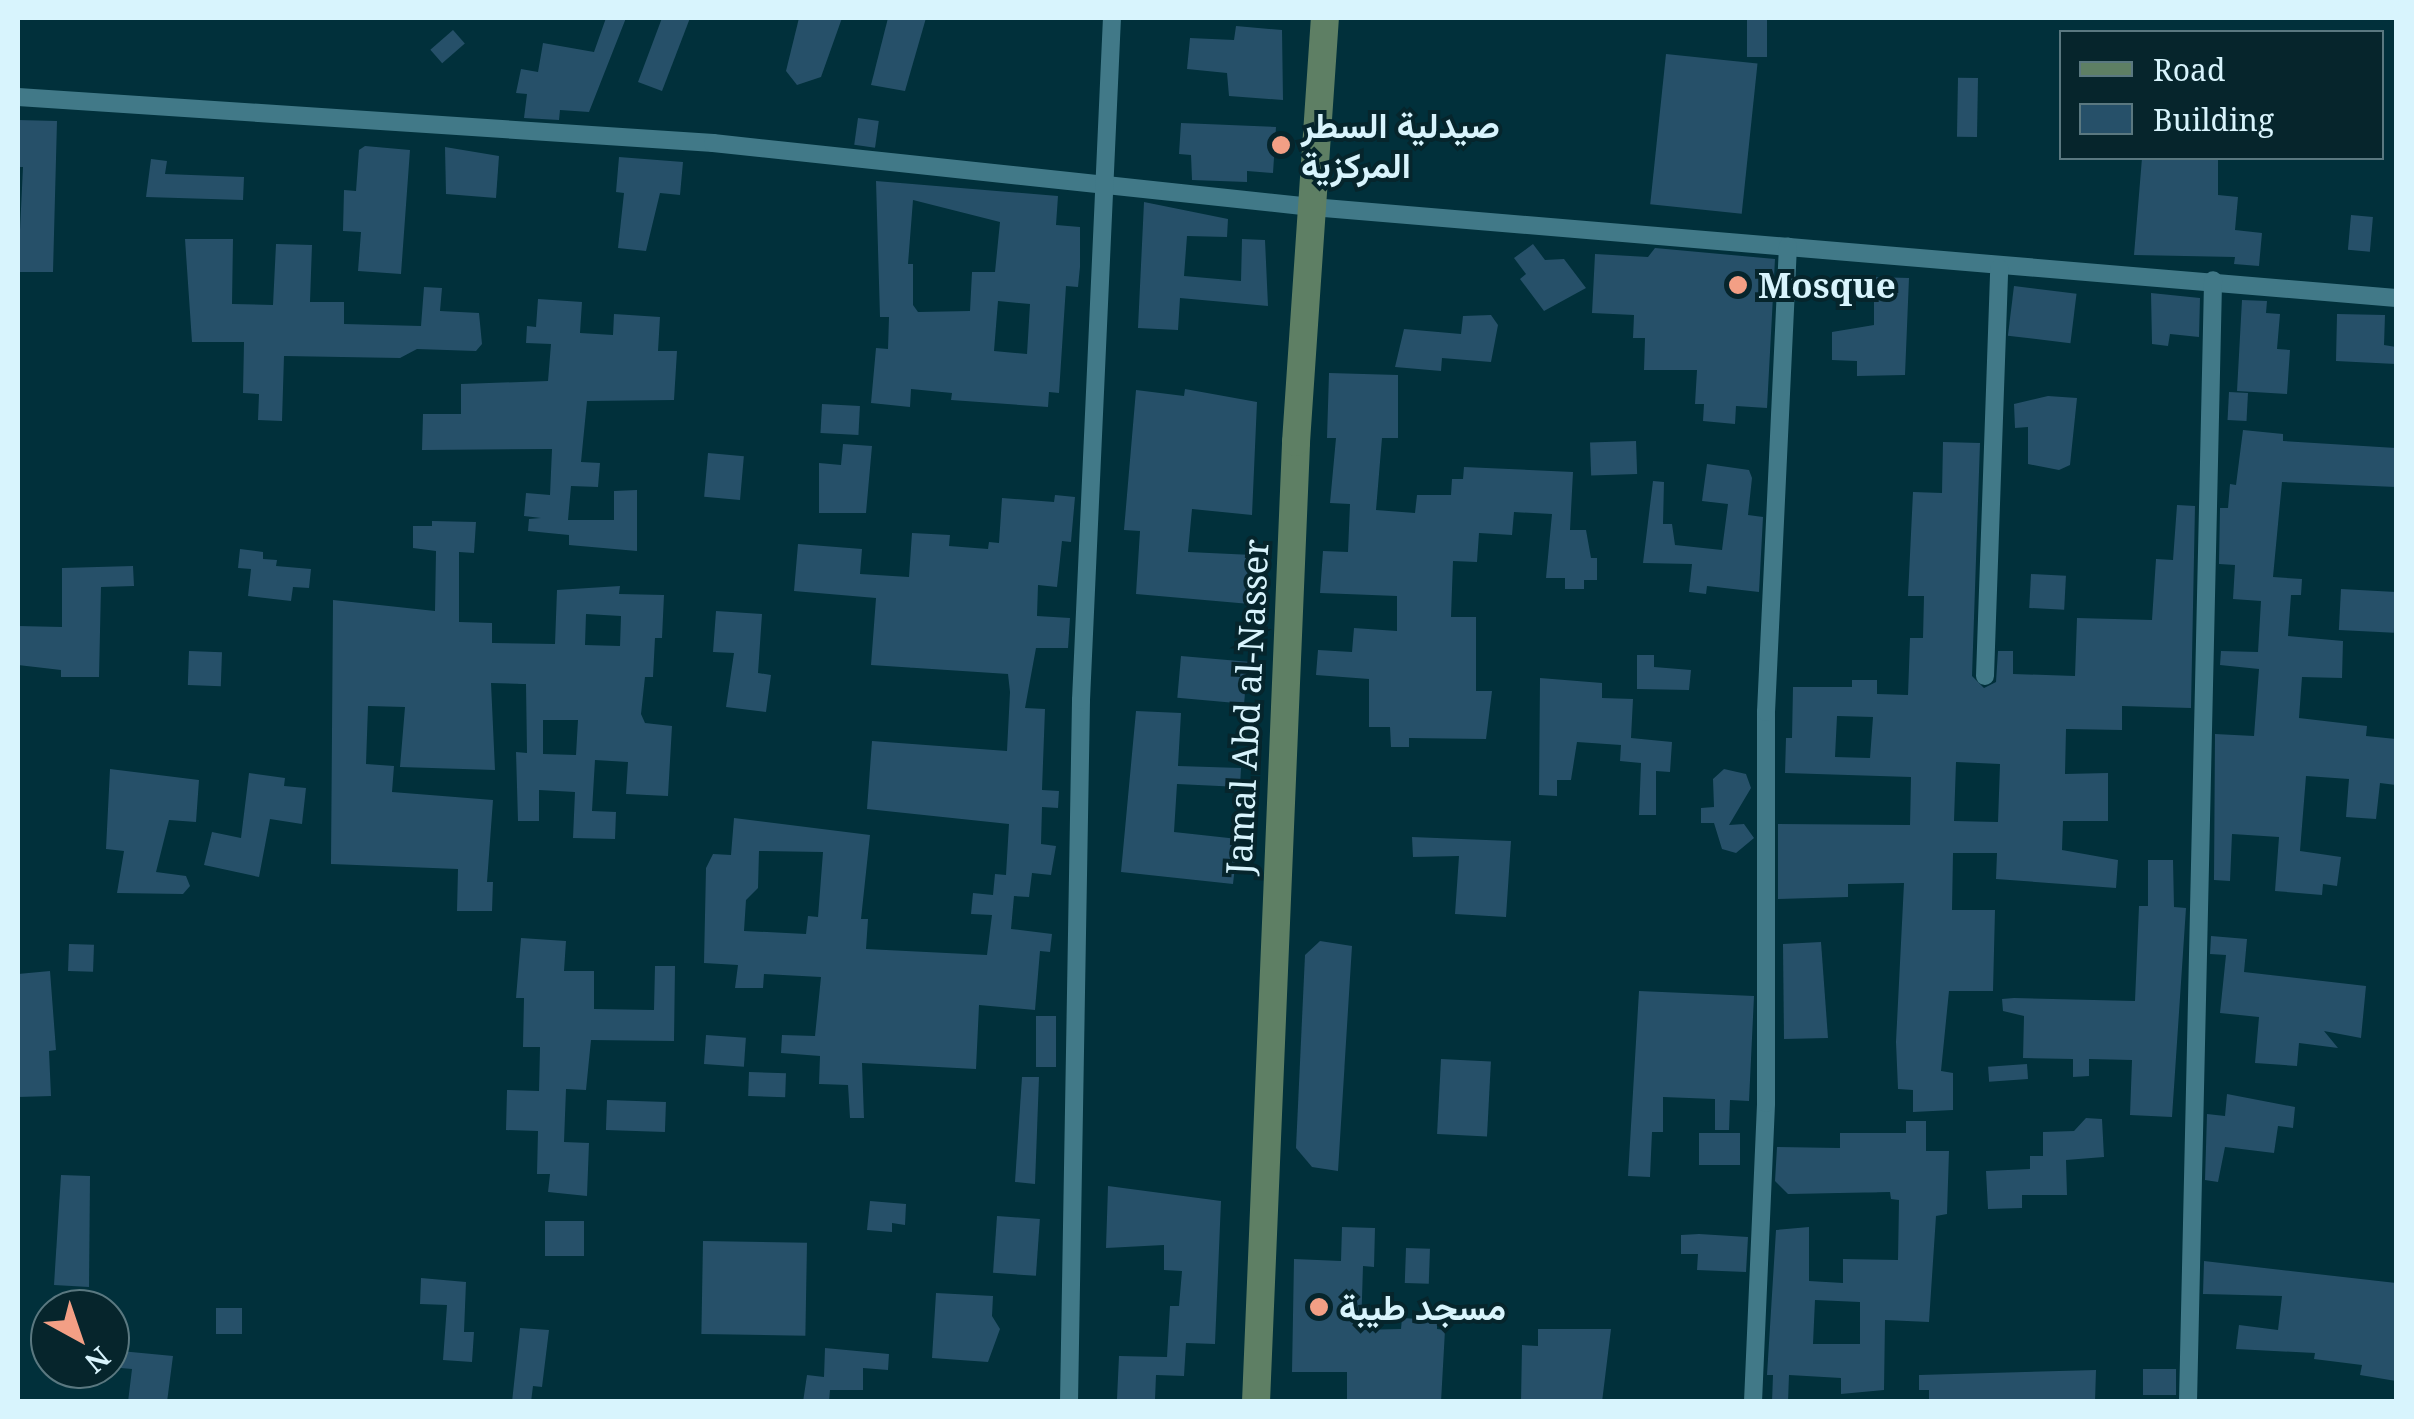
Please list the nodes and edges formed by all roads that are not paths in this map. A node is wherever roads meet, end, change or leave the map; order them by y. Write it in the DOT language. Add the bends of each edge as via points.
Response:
graph roads {
  1 [pos="1112,18"];
  2 [pos="1325,18"];
  3 [pos="18,98"];
  4 [pos="1108,188"];
  5 [pos="1312,208"];
  6 [pos="1788,247"];
  7 [pos="1999,268"];
  8 [pos="2213,280"];
  9 [pos="2396,298"];
  10 [pos="1986,676"];
  11 [pos="1069,1402"];
  12 [pos="1256,1402"];
  13 [pos="1753,1402"];
  14 [pos="2188,1402"];
  1 -- 4 [label="street"];
  2 -- 5 [label="main road, Jamal Abd al-Nasser"];
  3 -- 4 [label="street" via="713,143"];
  4 -- 5 [label="street"];
  4 -- 11 [label="street" via="1082,700"];
  5 -- 6 [label="street"];
  5 -- 12 [label="main road, Jamal Abd al-Nasser"];
  6 -- 7 [label="street"];
  6 -- 13 [label="street" via="1766,712 1766,1103"];
  7 -- 8 [label="street"];
  7 -- 10 [label="street"];
  8 -- 9 [label="street"];
  8 -- 14 [label="street"];
}
